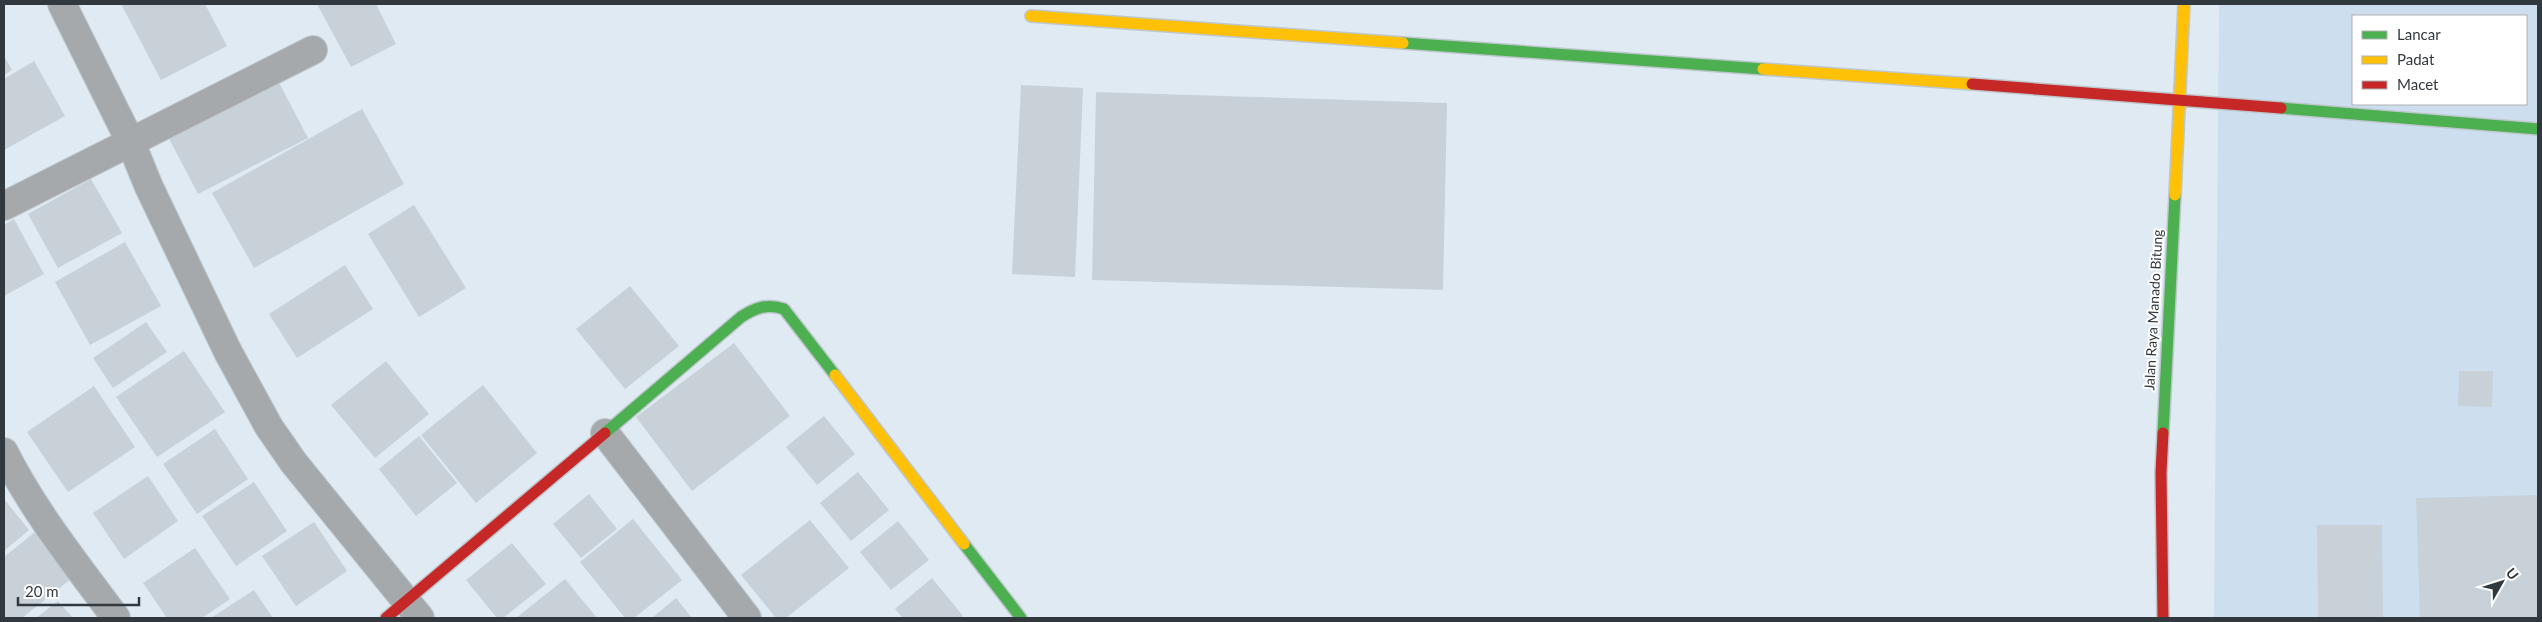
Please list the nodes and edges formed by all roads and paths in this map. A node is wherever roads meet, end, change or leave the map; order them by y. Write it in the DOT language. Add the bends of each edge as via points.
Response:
graph roads {
  1 [pos="62,4"];
  2 [pos="2184,4"];
  3 [pos="1031,16"];
  4 [pos="313,50"];
  5 [pos="2178,99"];
  6 [pos="2538,129"];
  7 [pos="131,143"];
  8 [pos="4,206"];
  9 [pos="605,433"];
  10 [pos="4,452"];
  11 [pos="404,613"];
  12 [pos="116,618"];
  13 [pos="747,618"];
  14 [pos="1022,618"];
  15 [pos="2163,618"];
  1 -- 7 [label="street"];
  2 -- 5 [label="main road, Jalan Raya Manado Bitung"];
  3 -- 5 [label="main road"];
  4 -- 7 [label="street"];
  5 -- 6 [label="main road"];
  5 -- 15 [label="main road, Jalan Raya Manado Bitung" via="2161,473"];
  7 -- 8 [label="street"];
  7 -- 11 [label="street" via="228,352 269,427"];
  9 -- 11 [label="main road"];
  9 -- 13 [label="street"];
  9 -- 14 [label="main road" via="741,318 767,305 784,309"];
  10 -- 12 [label="street" via="41,514"];
}
